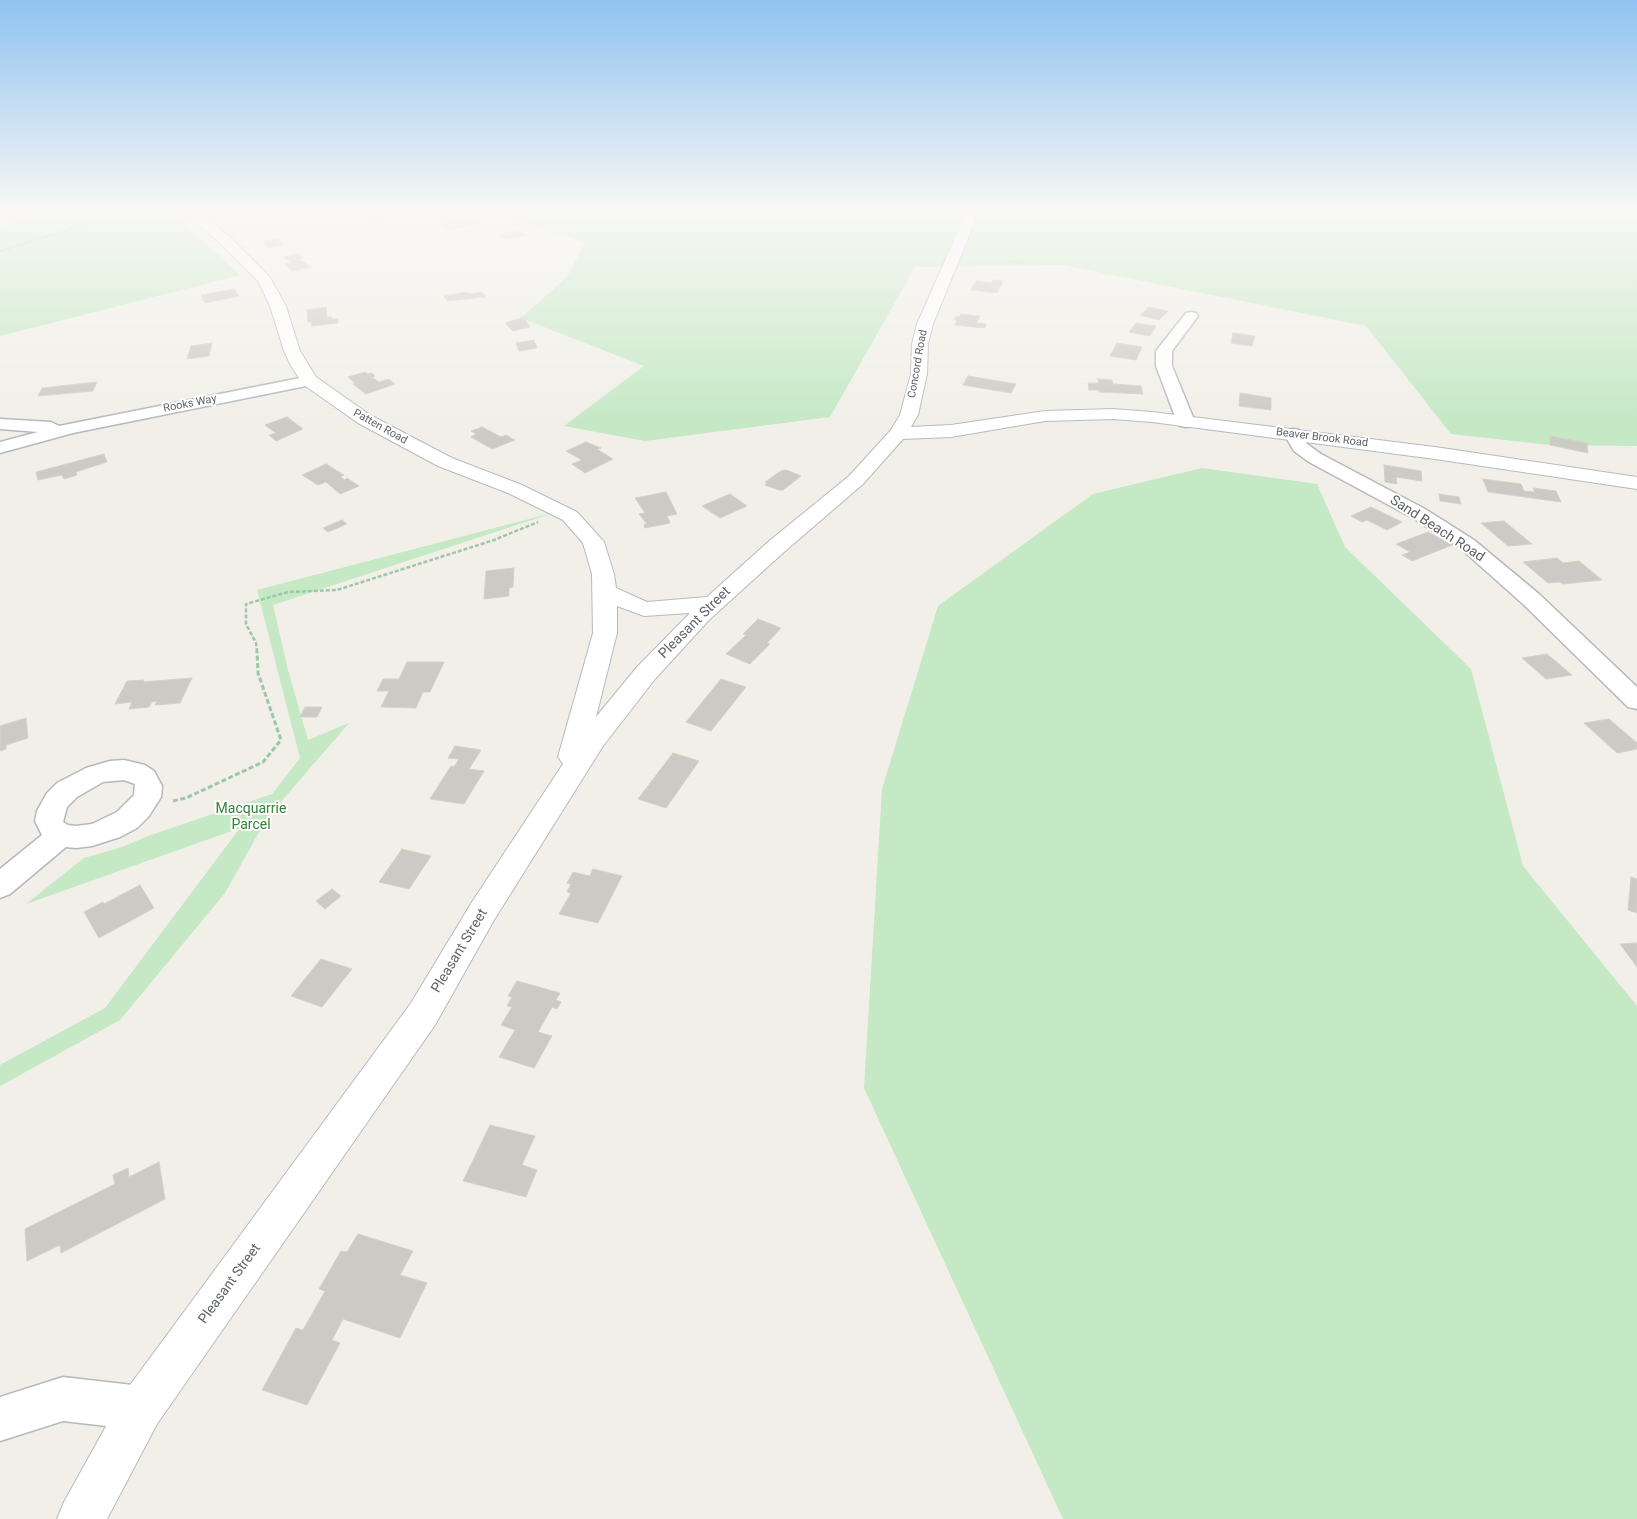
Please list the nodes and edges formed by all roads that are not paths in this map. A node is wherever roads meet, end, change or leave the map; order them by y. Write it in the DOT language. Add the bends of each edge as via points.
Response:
graph roads {
  1 [pos="265,282"];
  2 [pos="943,282"];
  3 [pos="1190,316"];
  4 [pos="310,381"];
  5 [pos="1186,422"];
  6 [pos="0,424"];
  7 [pos="904,424"];
  8 [pos="70,428"];
  9 [pos="1293,434"];
  10 [pos="0,448"];
  11 [pos="1637,483"];
  12 [pos="605,592"];
  13 [pos="712,604"];
  14 [pos="1637,701"];
  15 [pos="566,780"];
  16 [pos="61,834"];
  17 [pos="0,886"];
  18 [pos="141,1408"];
  19 [pos="0,1419"];
  20 [pos="81,1519"];
  1 -- 4 [label="street, Patten Road" via="278,306 292,351"];
  2 -- 7 [label="street, Concord Road" via="922,333 919,374"];
  3 -- 5 [label="street" via="1164,351 1164,366"];
  4 -- 8 [label="street, Rooks Way"];
  4 -- 12 [label="street, Patten Road" via="364,419 445,462 515,489 570,516 594,542"];
  5 -- 7 [label="street, Beaver Brook Road" via="1112,414 1045,416 928,433"];
  5 -- 9 [label="street, Beaver Brook Road"];
  6 -- 8 [label="street, Rooks Way"];
  7 -- 13 [label="street, Pleasant Street" via="856,480"];
  8 -- 10 [label="street, Rooks Way"];
  9 -- 11 [label="street, Beaver Brook Road"];
  9 -- 14 [label="street, Sand Beach Road" via="1300,447 1315,458 1418,513 1467,544 1510,580"];
  12 -- 13 [label="street" via="644,609"];
  12 -- 15 [label="street, Patten Road" via="605,633"];
  13 -- 15 [label="street, Pleasant Street" via="646,673 593,739"];
  15 -- 18 [label="street, Pleasant Street" via="483,911 423,1014"];
  16 -- 16 [label="street" via="76,837 92,835 118,824 139,808 147,797 149,786 145,778 124,770 95,775 67,790 54,806 49,821"];
  16 -- 17 [label="street"];
  18 -- 19 [label="street" via="63,1400"];
  18 -- 20 [label="street, Pleasant Street"];
}
